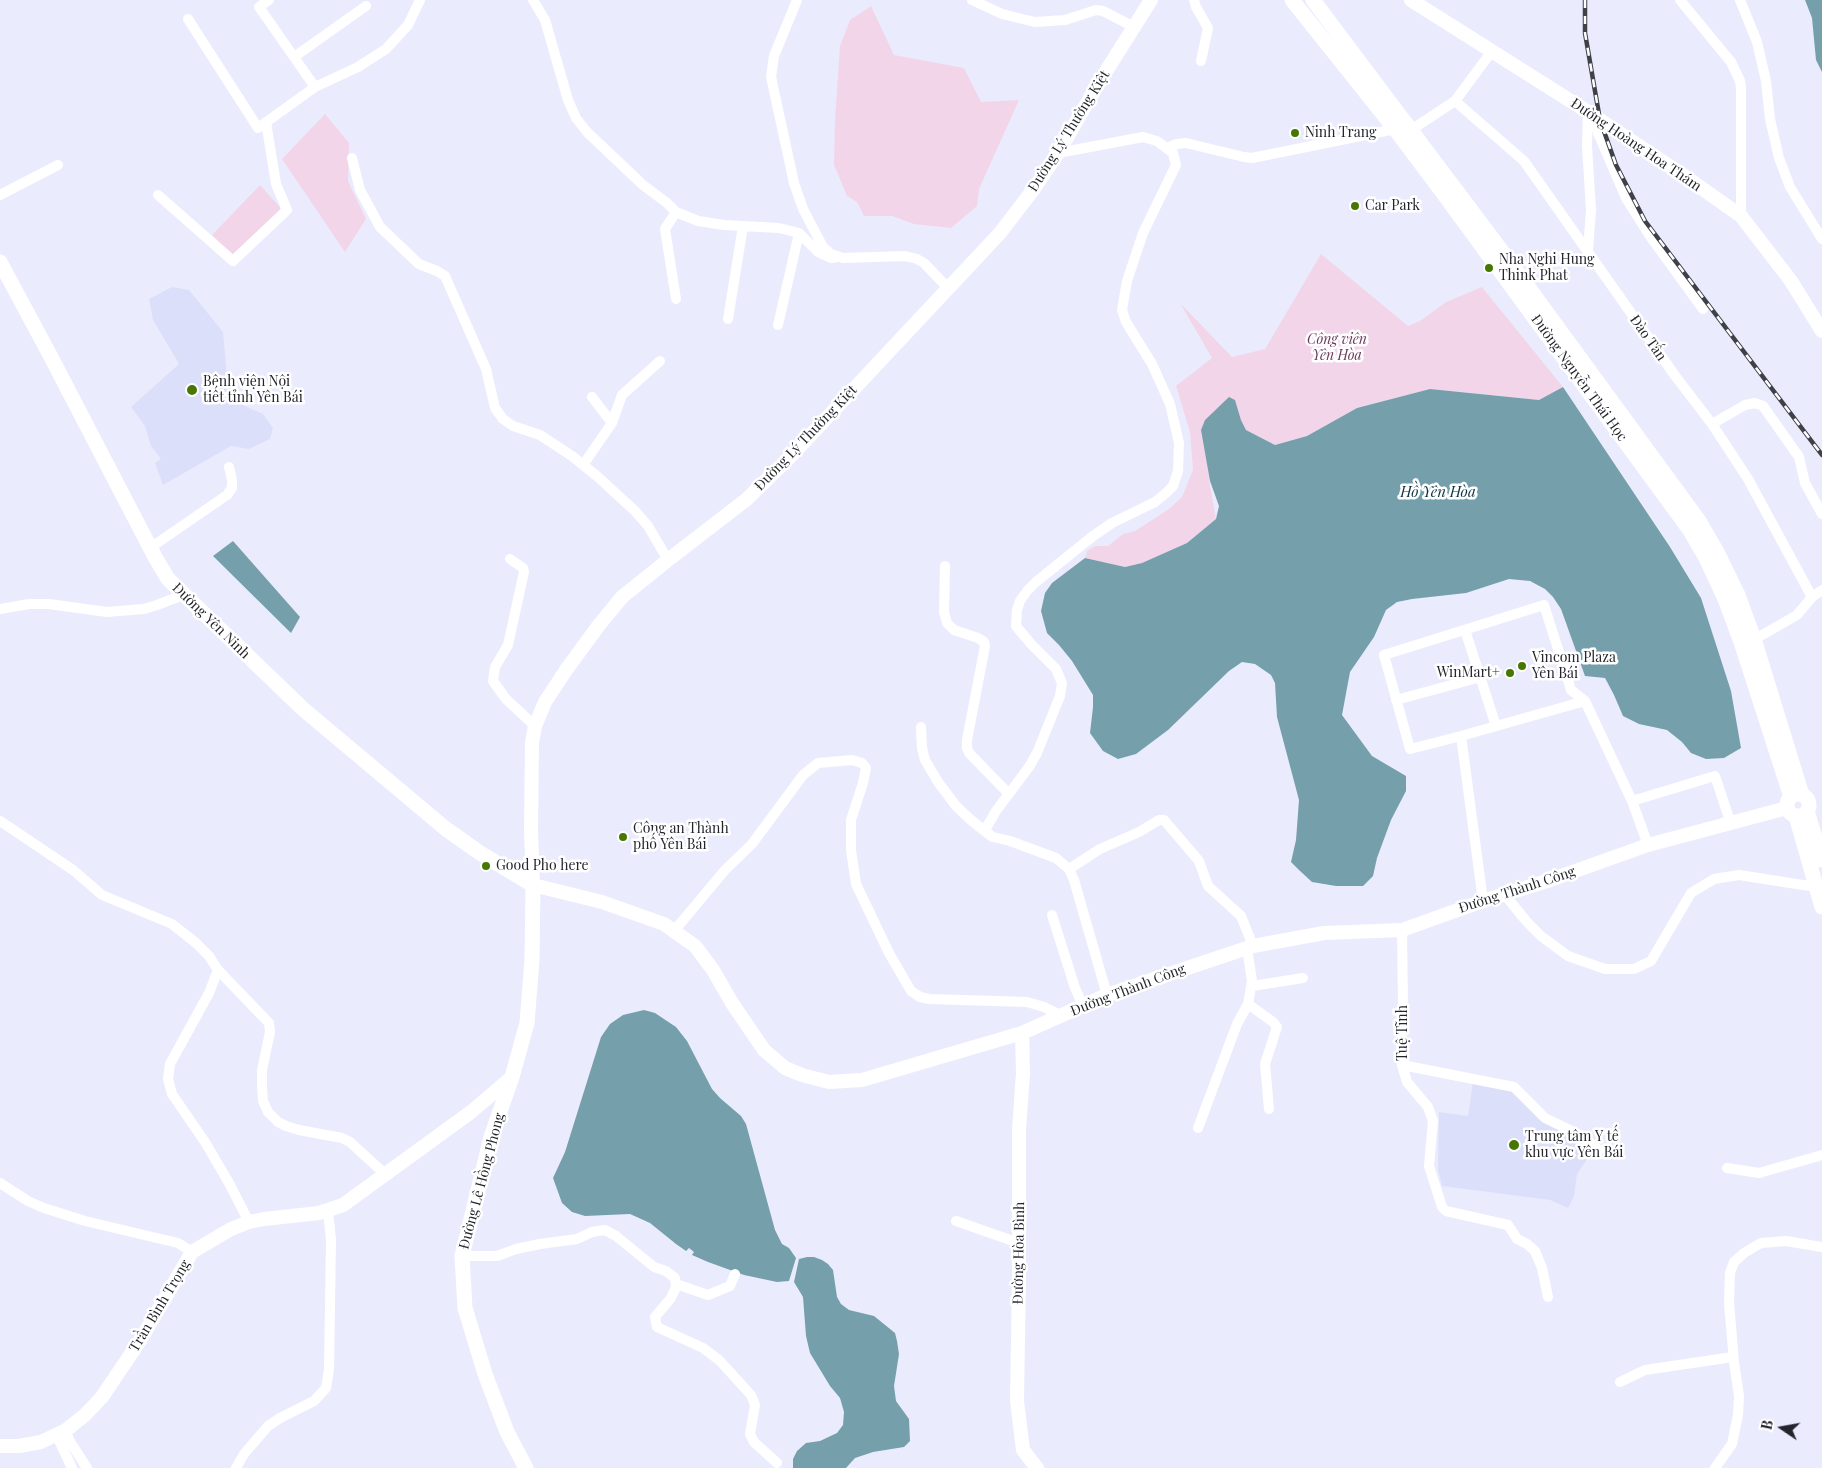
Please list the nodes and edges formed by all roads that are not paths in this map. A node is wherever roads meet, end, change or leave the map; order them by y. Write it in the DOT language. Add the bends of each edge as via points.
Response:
graph roads {
  1 [pos="269,0"];
  2 [pos="420,0"];
  3 [pos="533,0"];
  4 [pos="797,0"];
  5 [pos="972,0"];
  6 [pos="1151,0"];
  7 [pos="1194,0"];
  8 [pos="1292,0"];
  9 [pos="1313,0"];
  10 [pos="1411,0"];
  11 [pos="1680,0"];
  12 [pos="1740,0"];
  13 [pos="366,6"];
  14 [pos="188,19"];
  15 [pos="1134,28"];
  16 [pos="1492,51"];
  17 [pos="294,57"];
  18 [pos="1201,61"];
  19 [pos="315,87"];
  20 [pos="1455,101"];
  21 [pos="1592,115"];
  22 [pos="266,122"];
  23 [pos="1395,129"];
  24 [pos="1411,130"];
  25 [pos="1167,148"];
  26 [pos="1058,153"];
  27 [pos="352,158"];
  28 [pos="58,165"];
  29 [pos="0,195"];
  30 [pos="158,195"];
  31 [pos="676,212"];
  32 [pos="1741,216"];
  33 [pos="743,226"];
  34 [pos="799,233"];
  35 [pos="1822,239"];
  36 [pos="1588,250"];
  37 [pos="837,257"];
  38 [pos="0,262"];
  39 [pos="949,289"];
  40 [pos="676,299"];
  41 [pos="1703,309"];
  42 [pos="728,318"];
  43 [pos="778,325"];
  44 [pos="1822,332"];
  45 [pos="660,361"];
  46 [pos="592,397"];
  47 [pos="612,424"];
  48 [pos="1712,424"];
  49 [pos="583,464"];
  50 [pos="229,467"];
  51 [pos="1822,514"];
  52 [pos="150,548"];
  53 [pos="510,559"];
  54 [pos="668,560"];
  55 [pos="945,566"];
  56 [pos="1822,590"];
  57 [pos="183,594"];
  58 [pos="1812,597"];
  59 [pos="0,608"];
  60 [pos="1465,630"];
  61 [pos="1748,642"];
  62 [pos="1480,677"];
  63 [pos="1396,700"];
  64 [pos="1584,701"];
  65 [pos="535,726"];
  66 [pos="1496,726"];
  67 [pos="921,727"];
  68 [pos="1461,736"];
  69 [pos="1009,794"];
  70 [pos="1632,801"];
  71 [pos="1797,805"];
  72 [pos="0,821"];
  73 [pos="1731,824"];
  74 [pos="987,833"];
  75 [pos="1648,845"];
  76 [pos="1822,860"];
  77 [pos="1069,869"];
  78 [pos="533,885"];
  79 [pos="1816,887"];
  80 [pos="1505,895"];
  81 [pos="1483,901"];
  82 [pos="1822,907"];
  83 [pos="1052,915"];
  84 [pos="1402,930"];
  85 [pos="674,931"];
  86 [pos="1250,947"];
  87 [pos="218,970"];
  88 [pos="1303,978"];
  89 [pos="1252,986"];
  90 [pos="1107,995"];
  91 [pos="1248,1004"];
  92 [pos="1083,1006"];
  93 [pos="1062,1016"];
  94 [pos="1022,1033"];
  95 [pos="1402,1065"];
  96 [pos="512,1077"];
  97 [pos="1269,1109"];
  98 [pos="1198,1128"];
  99 [pos="1599,1150"];
  100 [pos="1822,1155"];
  101 [pos="1726,1168"];
  102 [pos="386,1175"];
  103 [pos="0,1183"];
  104 [pos="328,1211"];
  105 [pos="956,1221"];
  106 [pos="249,1222"];
  107 [pos="1019,1243"];
  108 [pos="1822,1247"];
  109 [pos="192,1252"];
  110 [pos="462,1256"];
  111 [pos="735,1274"];
  112 [pos="676,1284"];
  113 [pos="1548,1297"];
  114 [pos="1734,1357"];
  115 [pos="1620,1382"];
  116 [pos="61,1432"];
  117 [pos="0,1446"];
  118 [pos="777,1463"];
  119 [pos="72,1468"];
  120 [pos="87,1468"];
  121 [pos="236,1468"];
  122 [pos="526,1468"];
  123 [pos="1037,1468"];
  124 [pos="1715,1468"];
  1 -- 17 [label="street" via="259,7"];
  2 -- 19 [label="street" via="408,24 386,49 358,68"];
  3 -- 31 [label="street" via="545,20 568,100 580,124"];
  4 -- 37 [label="street" via="774,56 772,85 803,209 823,247"];
  5 -- 15 [label="street" via="1002,14 1036,22 1065,20 1096,10 1103,11"];
  6 -- 15 [label="main road, Đường Lý Thường Kiệt"];
  7 -- 18 [label="street" via="1208,28"];
  8 -- 23 [label="main road, Đường Nguyễn Thái Học"];
  9 -- 24 [label="main road, Đường Nguyễn Thái Học"];
  10 -- 16 [label="main road, Đường Hoàng Hoa Thám"];
  11 -- 32 [label="street" via="1731,62 1740,81"];
  12 -- 35 [label="street" via="1757,42 1779,158 1790,187"];
  13 -- 17 [label="street"];
  14 -- 22 [label="street" via="258,128"];
  15 -- 26 [label="main road, Đường Lý Thường Kiệt"];
  16 -- 20 [label="street"];
  16 -- 21 [label="main road, Đường Hoàng Hoa Thám"];
  17 -- 19 [label="street"];
  19 -- 22 [label="street"];
  20 -- 24 [label="street"];
  20 -- 36 [label="street, Đào Tấn" via="1524,161"];
  21 -- 32 [label="main road, Đường Hoàng Hoa Thám"];
  21 -- 36 [label="street" via="1587,146 1591,210"];
  21 -- 41 [label="street" via="1626,198"];
  22 -- 30 [label="street" via="276,184 287,210 233,261"];
  23 -- 25 [label="street" via="1252,158 1186,143"];
  23 -- 61 [label="main road, Đường Nguyễn Thái Học" via="1689,529"];
  24 -- 61 [label="main road, Đường Nguyễn Thái Học" via="1699,521 1738,595"];
  25 -- 26 [label="street" via="1158,140 1143,137"];
  25 -- 69 [label="street" via="1173,153 1176,165 1143,233 1127,281 1122,310 1170,404 1179,443 1178,471 1173,486 1166,493 1093,536 1036,582 1020,601 1016,626 1056,669 1062,683 1037,754"];
  26 -- 39 [label="main road, Đường Lý Thường Kiệt" via="1000,233"];
  27 -- 49 [label="street" via="360,190 380,227 419,264 445,276 486,369 495,408 503,419 540,435"];
  28 -- 29 [label="street"];
  31 -- 33 [label="street" via="698,221"];
  31 -- 40 [label="street" via="665,229"];
  32 -- 44 [label="main road, Đường Hoàng Hoa Thám" via="1791,281"];
  33 -- 34 [label="street"];
  33 -- 42 [label="street"];
  34 -- 37 [label="street" via="818,252"];
  34 -- 43 [label="street"];
  36 -- 48 [label="street, Đào Tấn"];
  37 -- 39 [label="street" via="905,256 918,259"];
  38 -- 52 [label="main road, Đường Yên Ninh"];
  39 -- 54 [label="main road, Đường Lý Thường Kiệt" via="747,499"];
  45 -- 47 [label="street" via="622,395"];
  46 -- 47 [label="street"];
  47 -- 49 [label="street"];
  48 -- 51 [label="street" via="1745,405 1756,403 1763,406 1799,457 1805,483"];
  48 -- 58 [label="street, Đào Tấn" via="1748,479"];
  49 -- 54 [label="street" via="641,518"];
  50 -- 52 [label="street" via="232,488 228,495"];
  52 -- 57 [label="main road, Đường Yên Ninh" via="168,579"];
  53 -- 65 [label="street" via="524,572 508,644 495,668 493,681 506,699"];
  54 -- 65 [label="main road, Đường Lý Thường Kiệt" via="611,609 545,702"];
  55 -- 69 [label="street" via="944,612 947,623 954,630 978,638 985,646 967,748"];
  56 -- 58 [label="street"];
  57 -- 59 [label="street" via="144,609 107,612 49,604"];
  57 -- 78 [label="main road, Đường Yên Ninh" via="303,709 446,829"];
  58 -- 61 [label="street" via="1797,615"];
  60 -- 62 [label="street"];
  60 -- 63 [label="street" via="1384,655"];
  60 -- 64 [label="street" via="1544,605 1571,690"];
  61 -- 71 [label="main road, Đường Nguyễn Thái Học"];
  62 -- 63 [label="street"];
  62 -- 66 [label="street"];
  63 -- 68 [label="street" via="1410,749"];
  64 -- 66 [label="street"];
  64 -- 70 [label="street"];
  65 -- 78 [label="main road, Đường Lý Thường Kiệt" via="531,773"];
  66 -- 68 [label="street"];
  67 -- 74 [label="street" via="925,760 938,782 956,806"];
  68 -- 81 [label="street"];
  69 -- 74 [label="street" via="987,824"];
  70 -- 73 [label="street" via="1715,776"];
  70 -- 75 [label="street"];
  71 -- 73 [label="main road, Đường Thành Công"];
  71 -- 76 [label="main road, Đường Nguyễn Thái Học"];
  71 -- 79 [label="main road, Đường Nguyễn Thái Học"];
  72 -- 87 [label="street" via="73,870 102,895 172,924 209,956"];
  73 -- 75 [label="main road, Đường Thành Công"];
  74 -- 77 [label="street" via="1056,858"];
  75 -- 80 [label="main road, Đường Thành Công"];
  77 -- 86 [label="street" via="1100,849 1164,820 1200,861 1208,886 1241,916"];
  77 -- 90 [label="street"];
  78 -- 85 [label="main road, Đường Thành Công" via="602,902 664,924"];
  78 -- 96 [label="main road, Đường Lê Hồng Phong" via="527,1023"];
  79 -- 80 [label="street" via="1739,875 1714,879 1691,893 1651,961 1634,969 1605,969 1560,951 1527,922"];
  79 -- 82 [label="main road, Đường Nguyễn Thái Học"];
  80 -- 81 [label="main road, Đường Thành Công"];
  81 -- 84 [label="main road, Đường Thành Công"];
  83 -- 92 [label="street"];
  84 -- 86 [label="main road, Đường Thành Công" via="1324,932"];
  84 -- 95 [label="street, Tuệ Tĩnh"];
  85 -- 93 [label="street" via="757,837 803,774 818,763 852,760 866,768 851,820 856,884 911,991 929,999 1027,1002"];
  85 -- 94 [label="main road, Đường Thành Công" via="695,946 764,1050 786,1068 802,1075 829,1082 862,1080"];
  86 -- 89 [label="street"];
  86 -- 90 [label="main road, Đường Thành Công"];
  87 -- 102 [label="street" via="269,1023 262,1070 264,1102 268,1112 286,1126 350,1142"];
  87 -- 106 [label="street" via="170,1064 168,1079 172,1094 205,1142"];
  88 -- 89 [label="street"];
  89 -- 91 [label="street"];
  90 -- 92 [label="main road, Đường Thành Công"];
  91 -- 97 [label="street" via="1277,1027 1265,1064"];
  91 -- 98 [label="street" via="1237,1024"];
  92 -- 93 [label="main road, Đường Thành Công"];
  93 -- 94 [label="main road, Đường Thành Công"];
  94 -- 107 [label="main road, Đường Hòa Bình"];
  95 -- 99 [label="street" via="1514,1087 1545,1118 1580,1135"];
  95 -- 113 [label="street, Tuệ Tĩnh" via="1407,1082 1428,1107 1433,1121 1429,1166 1442,1207 1446,1212 1508,1225 1517,1239 1535,1251"];
  96 -- 102 [label="main road, Trần Bình Trọng"];
  96 -- 110 [label="main road, Đường Lê Hồng Phong" via="491,1137"];
  100 -- 101 [label="street" via="1758,1173"];
  102 -- 104 [label="main road, Trần Bình Trọng" via="343,1205"];
  103 -- 109 [label="street" via="44,1208 178,1243"];
  104 -- 106 [label="main road, Trần Bình Trọng"];
  104 -- 121 [label="street" via="331,1240 326,1388 314,1401 268,1426"];
  105 -- 107 [label="street"];
  106 -- 109 [label="main road, Trần Bình Trọng"];
  107 -- 123 [label="main road, Đường Hòa Bình" via="1017,1401 1023,1450"];
  108 -- 114 [label="street" via="1786,1241 1761,1243 1734,1262 1730,1273 1729,1303"];
  109 -- 116 [label="main road, Trần Bình Trọng" via="141,1339 102,1397 85,1415"];
  110 -- 112 [label="street" via="497,1256 605,1230 654,1267 666,1271 675,1278"];
  110 -- 122 [label="main road, Đường Lê Hồng Phong" via="464,1308 507,1432"];
  111 -- 112 [label="street" via="730,1286 708,1295"];
  112 -- 118 [label="street" via="671,1298 655,1317 657,1327 703,1348 719,1360 751,1395 756,1405 750,1434 754,1442"];
  114 -- 115 [label="street" via="1645,1370"];
  114 -- 124 [label="street" via="1738,1415 1732,1444"];
  116 -- 117 [label="main road, Trần Bình Trọng" via="41,1442"];
  116 -- 119 [label="street"];
  116 -- 120 [label="street" via="70,1440"];
}
